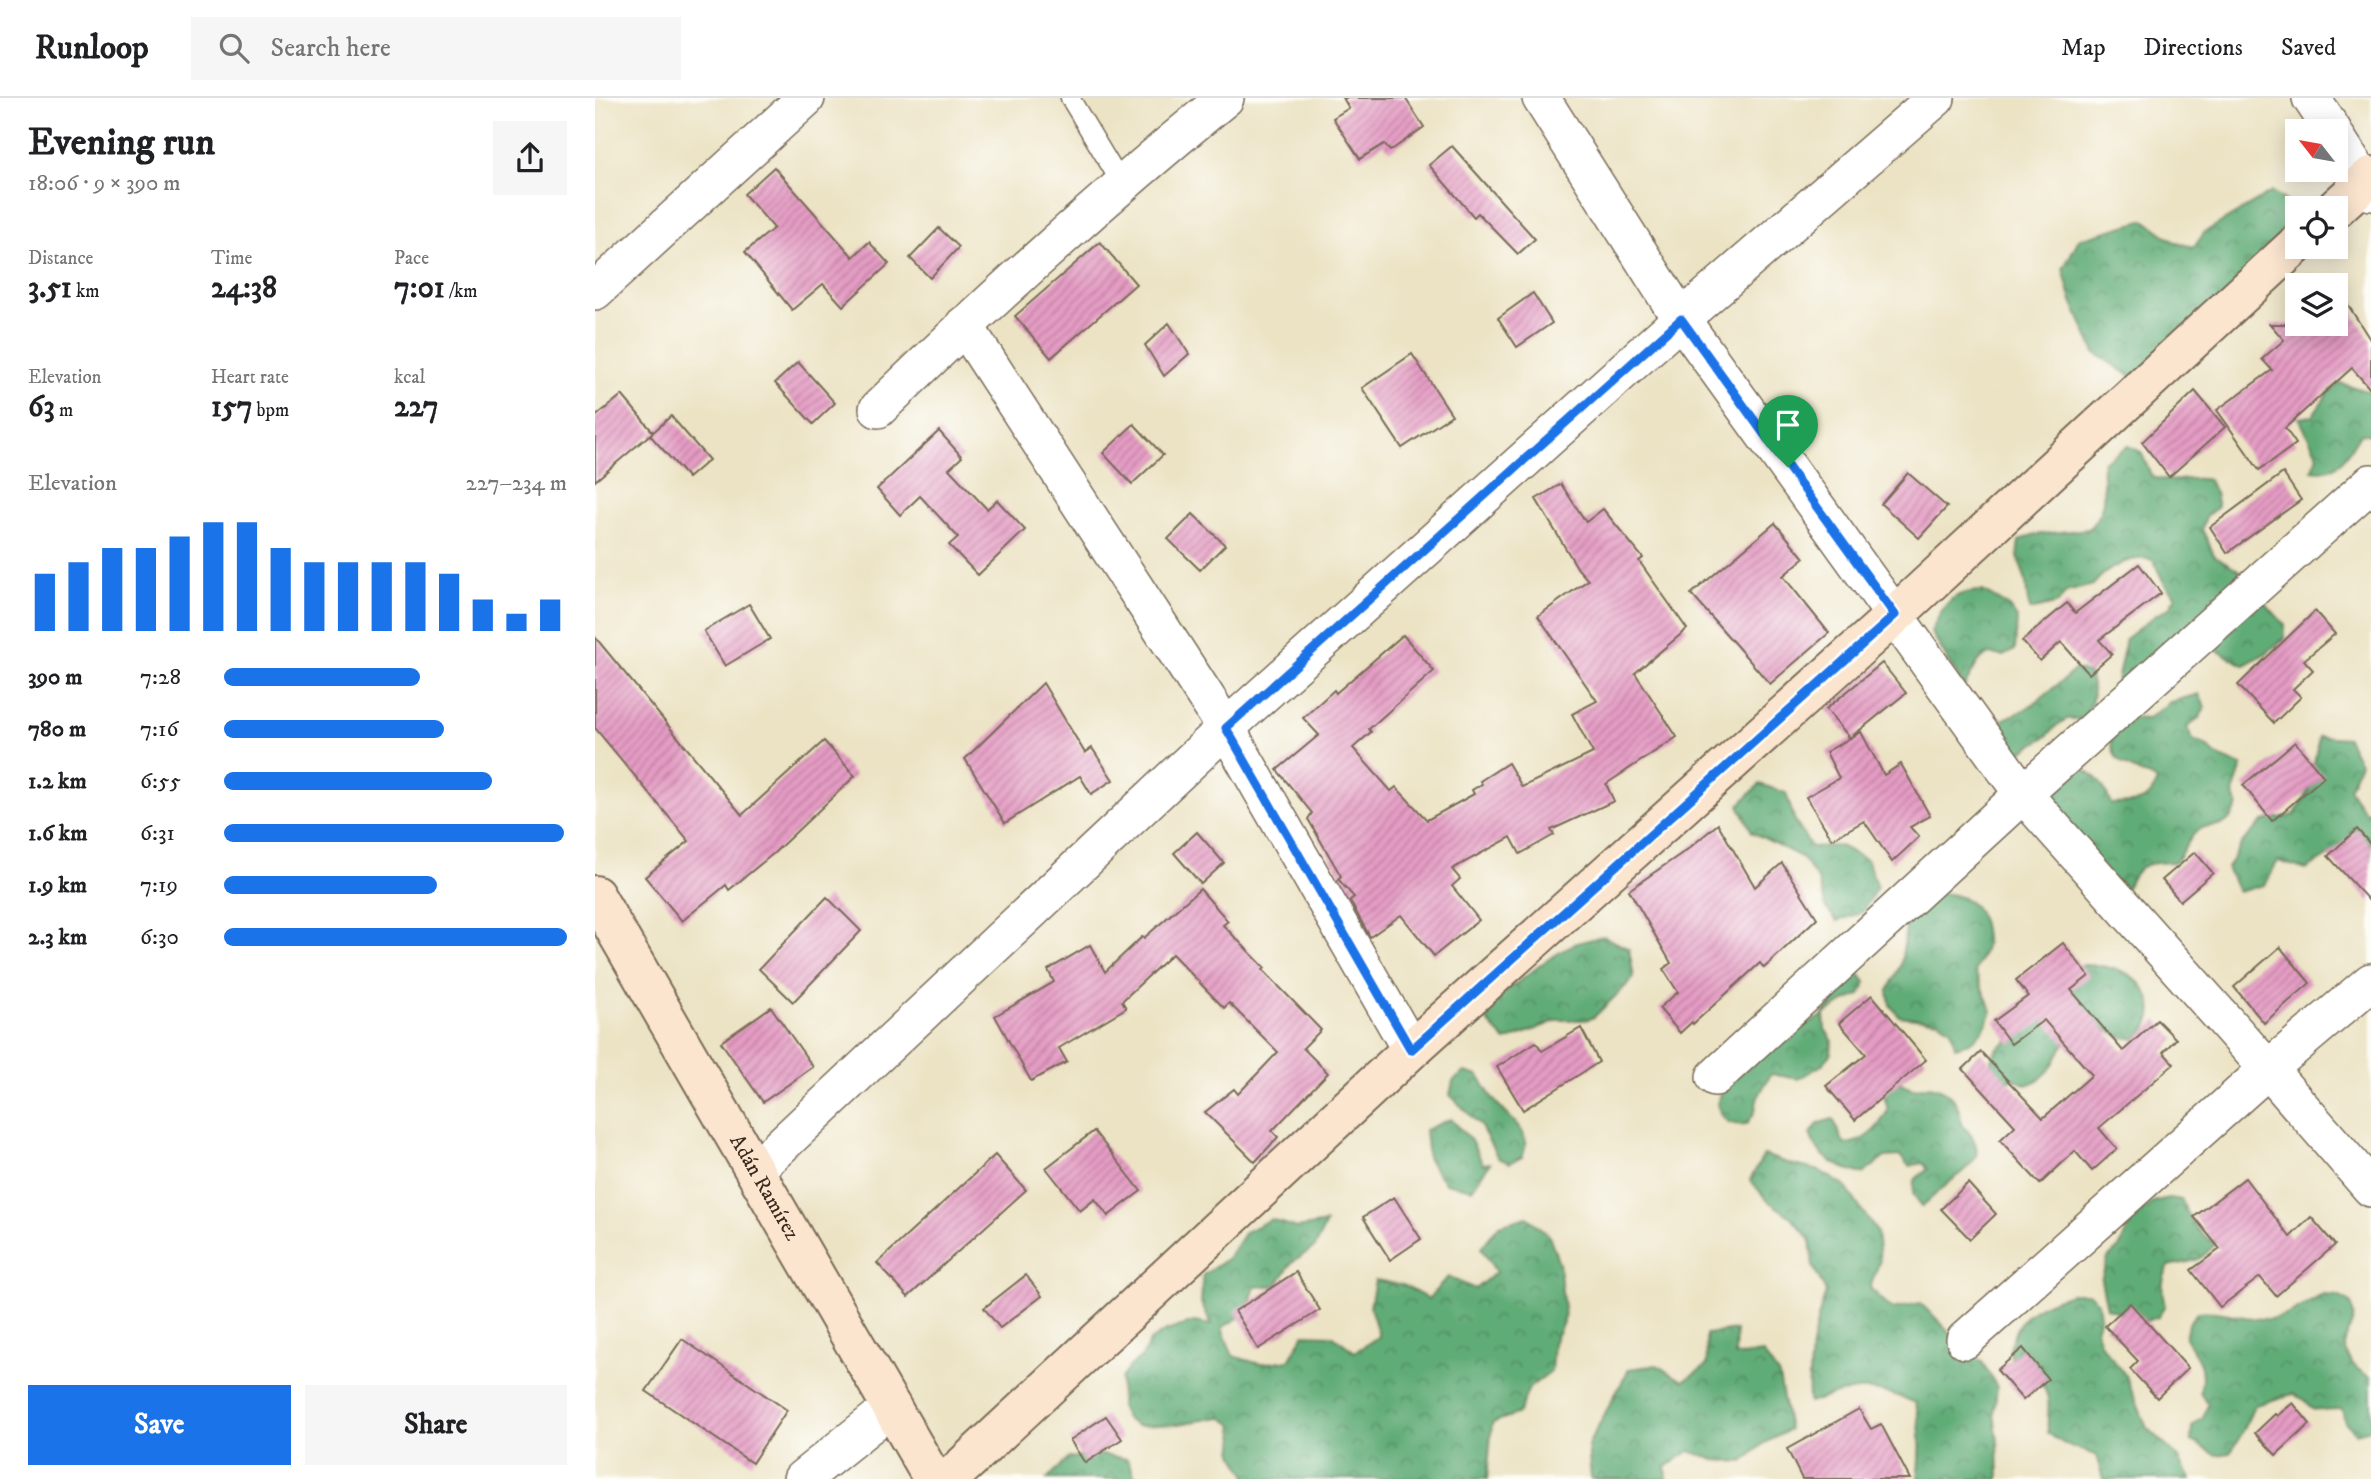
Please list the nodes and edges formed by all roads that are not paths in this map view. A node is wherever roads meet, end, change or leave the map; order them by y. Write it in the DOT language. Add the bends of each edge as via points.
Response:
graph roads {
  1 [pos="806,98"];
  2 [pos="1070,98"];
  3 [pos="1225,98"];
  4 [pos="1541,98"];
  5 [pos="1936,98"];
  6 [pos="2311,98"];
  7 [pos="2325,119"];
  8 [pos="2349,155"];
  9 [pos="1121,183"];
  10 [pos="2369,183"];
  11 [pos="2348,199"];
  12 [pos="2285,255"];
  13 [pos="595,291"];
  14 [pos="1681,319"];
  15 [pos="964,325"];
  16 [pos="878,409"];
  17 [pos="2371,483"];
  18 [pos="1895,615"];
  19 [pos="1226,728"];
  20 [pos="2023,794"];
  21 [pos="595,895"];
  22 [pos="2371,982"];
  23 [pos="1411,1050"];
  24 [pos="2268,1069"];
  25 [pos="1715,1077"];
  26 [pos="755,1169"];
  27 [pos="2371,1188"];
  28 [pos="1965,1340"];
  29 [pos="893,1407"];
  30 [pos="802,1479"];
  31 [pos="933,1479"];
  32 [pos="949,1479"];
  1 -- 13 [label="street"];
  2 -- 9 [label="lane"];
  3 -- 9 [label="street"];
  4 -- 14 [label="street"];
  5 -- 14 [label="street"];
  6 -- 7 [label="street"];
  8 -- 10 [label="street"];
  9 -- 15 [label="street"];
  10 -- 11 [label="street"];
  12 -- 18 [label="street"];
  14 -- 18 [label="street"];
  14 -- 19 [label="street"];
  15 -- 16 [label="street"];
  15 -- 19 [label="street"];
  17 -- 20 [label="street"];
  18 -- 20 [label="street"];
  18 -- 23 [label="street"];
  19 -- 23 [label="street"];
  19 -- 26 [label="street"];
  20 -- 24 [label="street"];
  20 -- 25 [label="street"];
  21 -- 26 [label="street, Adán Ramírez"];
  22 -- 24 [label="street"];
  23 -- 32 [label="street"];
  24 -- 27 [label="street"];
  24 -- 28 [label="street"];
  26 -- 29 [label="street, Adán Ramírez"];
  29 -- 30 [label="street"];
  29 -- 31 [label="street, Adán Ramírez"];
}
